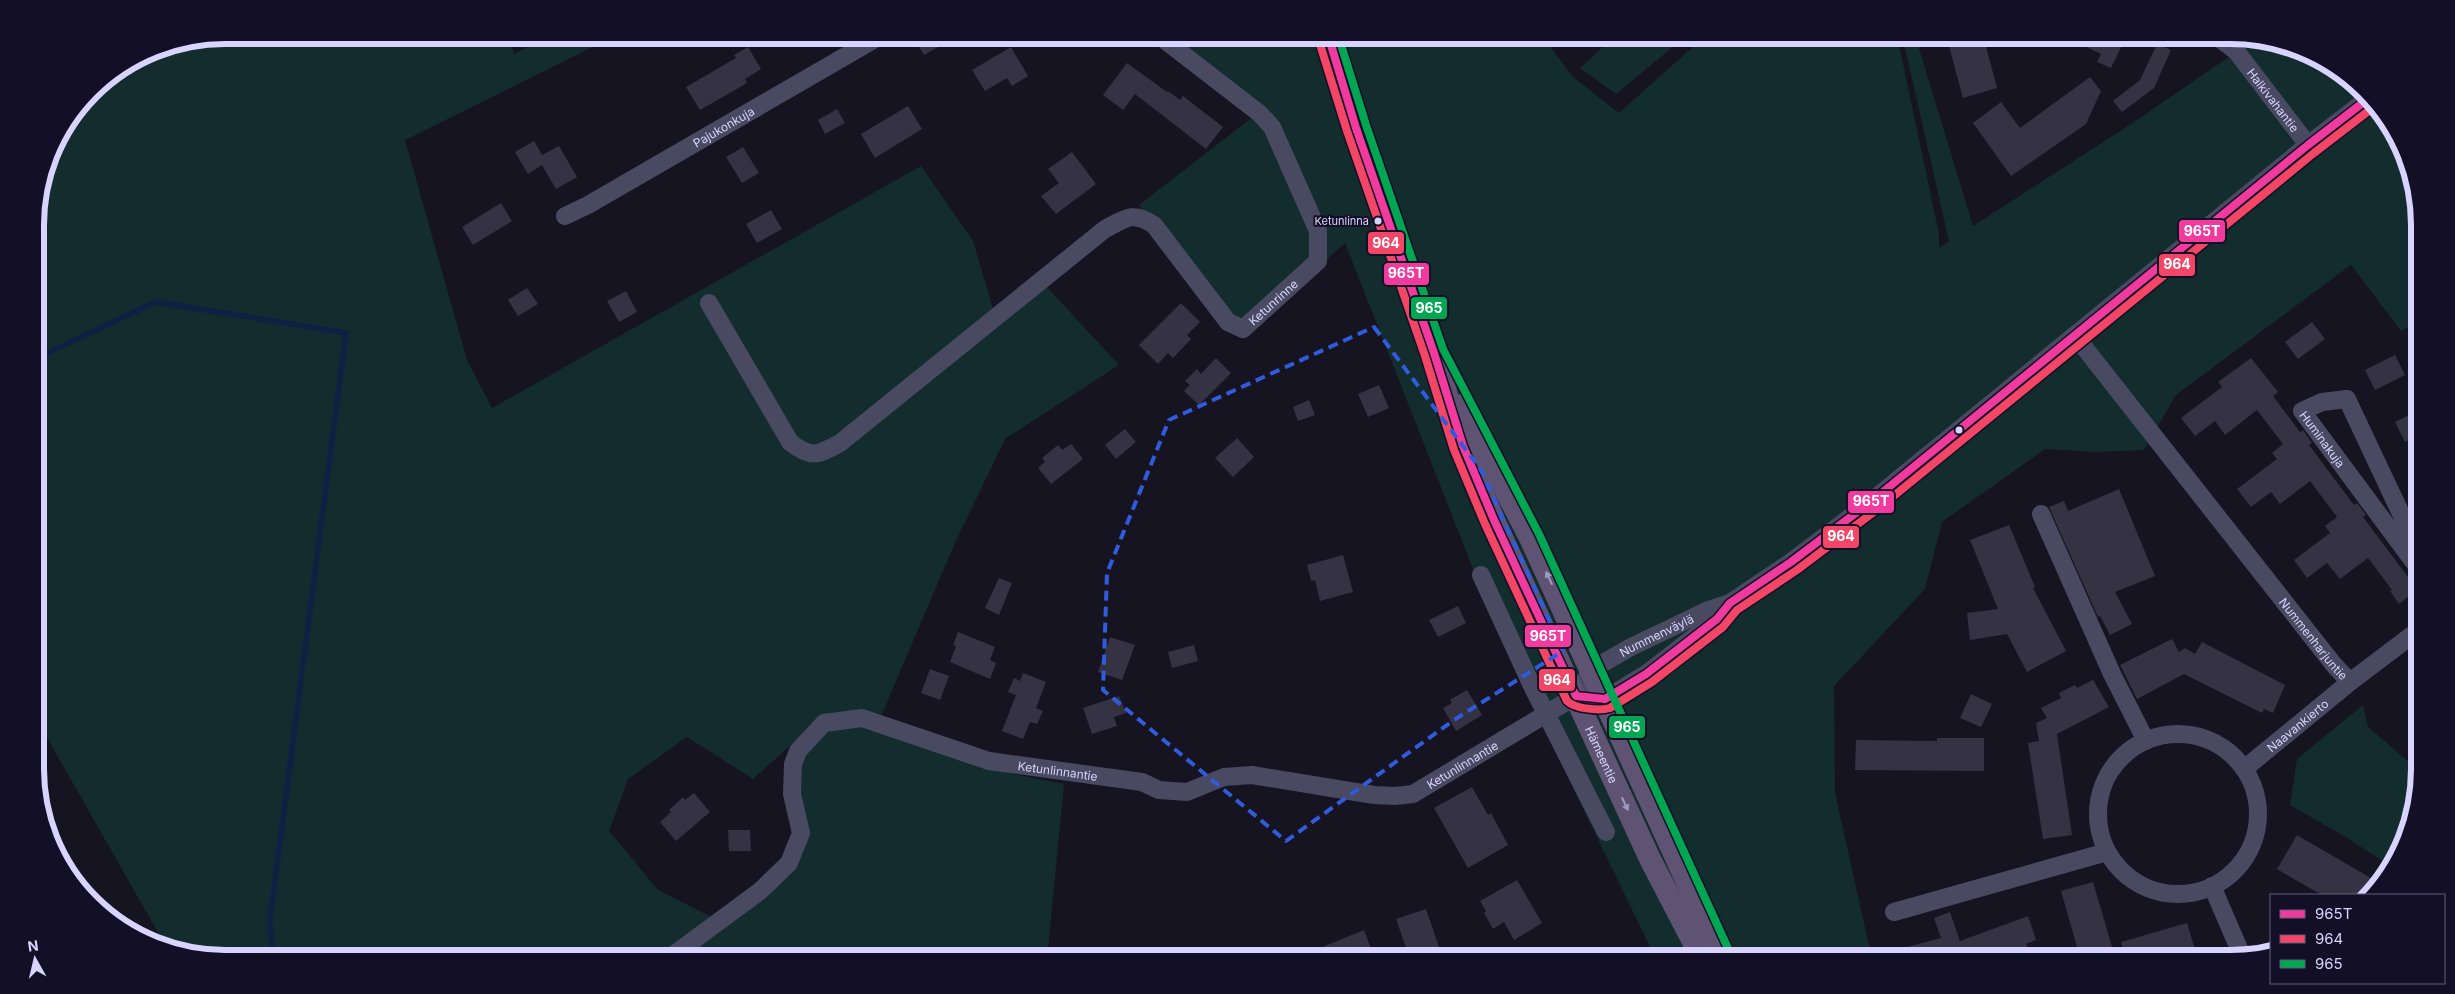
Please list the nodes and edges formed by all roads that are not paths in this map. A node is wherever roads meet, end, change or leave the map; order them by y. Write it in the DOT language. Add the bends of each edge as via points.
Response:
graph roads {
  1 [pos="866,44"];
  2 [pos="1170,44"];
  3 [pos="1331,44"];
  4 [pos="2227,44"];
  5 [pos="2363,103"];
  6 [pos="2308,145"];
  7 [pos="565,216"];
  8 [pos="709,303"];
  9 [pos="2076,337"];
  10 [pos="1434,353"];
  11 [pos="2041,514"];
  12 [pos="2411,535"];
  13 [pos="2411,558"];
  14 [pos="1482,575"];
  15 [pos="1730,603"];
  16 [pos="2411,636"];
  17 [pos="1592,670"];
  18 [pos="2350,682"];
  19 [pos="1576,696"];
  20 [pos="1605,699"];
  21 [pos="1547,713"];
  22 [pos="2146,741"];
  23 [pos="2244,770"];
  24 [pos="1606,832"];
  25 [pos="2107,852"];
  26 [pos="2212,886"];
  27 [pos="1894,912"];
  28 [pos="680,950"];
  29 [pos="1697,950"];
  30 [pos="1718,950"];
  31 [pos="2240,950"];
  1 -- 7 [label="street, Pajukonkuja"];
  2 -- 8 [label="street, Ketunrinne" via="1259,113 1272,127 1318,231 1318,261 1243,329 1228,322 1154,225 1141,216 1128,217 1105,229 840,443 819,454 803,453 790,442"];
  3 -- 10 [label="main road, Hämeentie" via="1356,128"];
  4 -- 6 [label="street, Halkivahantie" via="2236,51"];
  5 -- 6 [label="street, Nummenväylä"];
  6 -- 9 [label="street, Nummenväylä"];
  9 -- 15 [label="street, Nummenväylä" via="1873,500"];
  9 -- 18 [label="street, Nummenharjuntie"];
  17 -- 10 [label="main road, Hämeentie, one-way" via="1530,538"];
  10 -- 19 [label="main road, Hämeentie" via="1463,446"];
  11 -- 22 [label="street" via="2112,674"];
  12 -- 13 [label="street, Huminakuja" via="2347,399 2322,402 2302,411"];
  14 -- 21 [label="street"];
  15 -- 17 [label="street, Nummenväylä" via="1708,610"];
  15 -- 20 [label="street, Nummenväylä" via="1717,619 1646,674"];
  16 -- 18 [label="street, Nummenharjuntie"];
  17 -- 19 [label="street, Nummenväylä"];
  17 -- 20 [label="main road, Hämeentie"];
  18 -- 23 [label="street, Naavankierto"];
  19 -- 20 [label="street"];
  19 -- 21 [label="street, Ketunlinnantie"];
  19 -- 29 [label="main road, Hämeentie, one-way" via="1650,859"];
  20 -- 30 [label="main road, Hämeentie"];
  21 -- 24 [label="street"];
  21 -- 28 [label="street, Ketunlinnantie" via="1413,794 1395,796 1252,775 1224,777 1187,792 1159,790 1142,782 989,761 862,718 824,723 798,751 793,764 792,794 801,833 789,863 760,892"];
  22 -- 23 [label="street" via="2177,734 2194,736 2224,749"];
  22 -- 25 [label="street" via="2120,759 2103,787 2098,819"];
  23 -- 26 [label="street" via="2256,798 2256,830 2245,858"];
  25 -- 26 [label="street" via="2127,876 2154,891 2192,893"];
  25 -- 27 [label="street"];
  26 -- 31 [label="street"];
}
